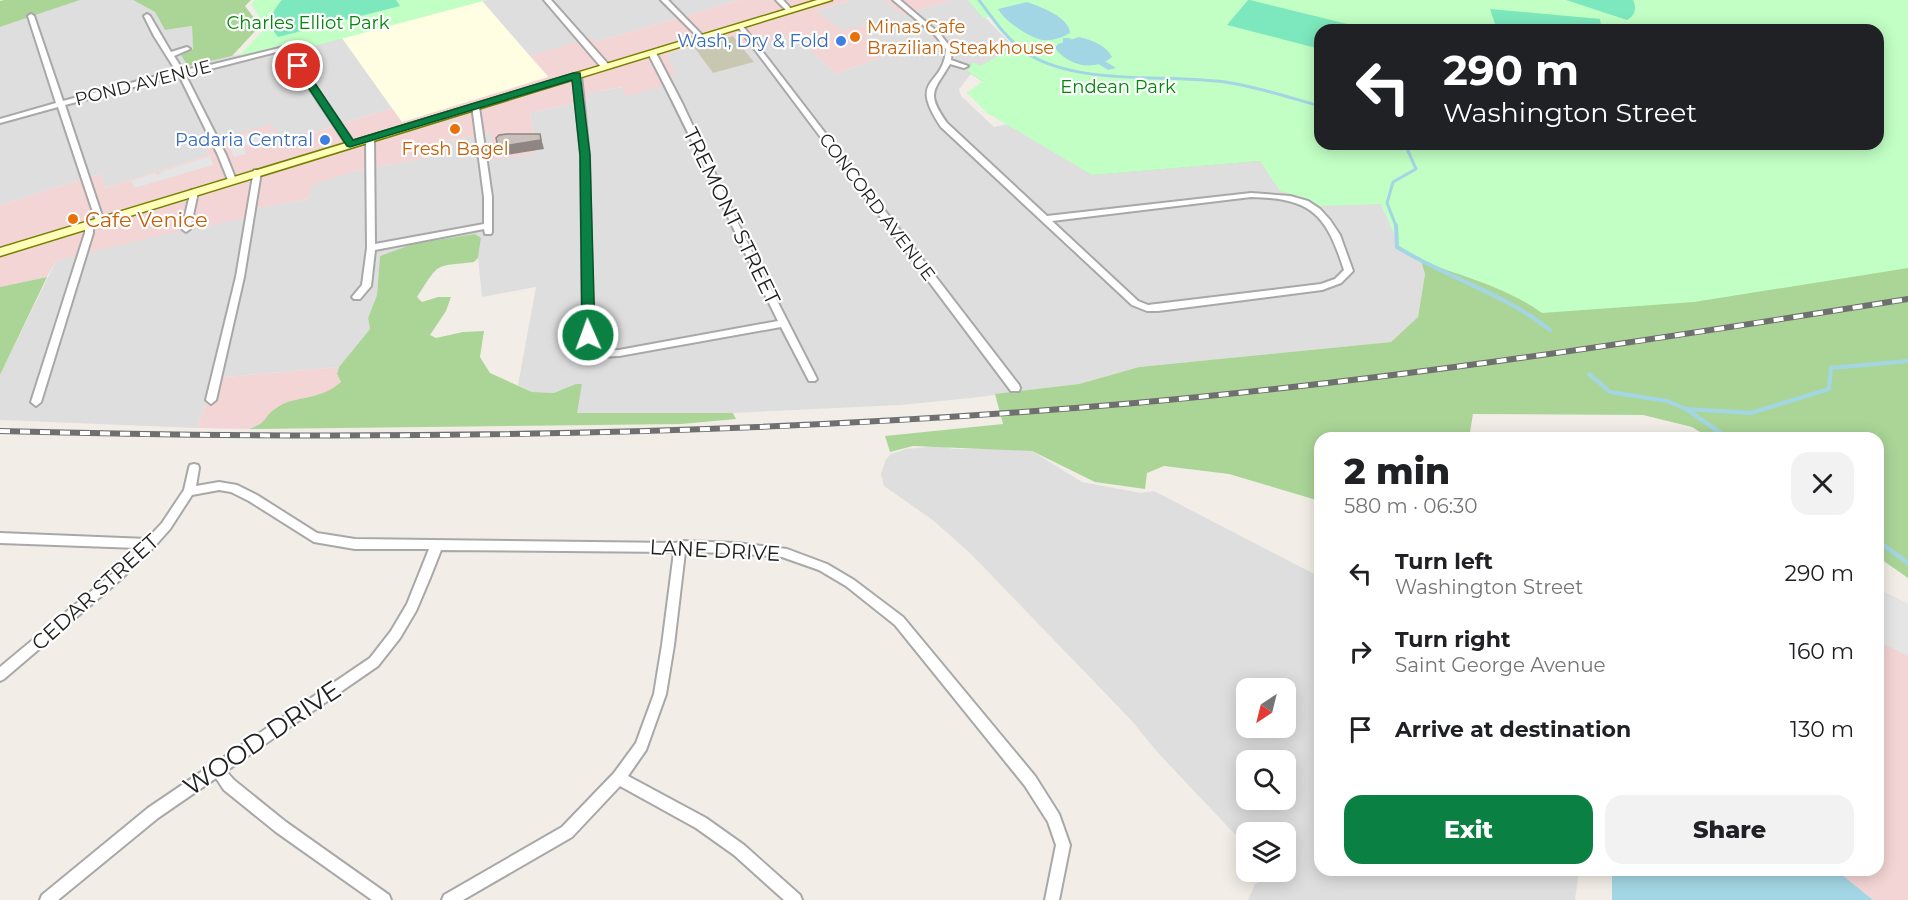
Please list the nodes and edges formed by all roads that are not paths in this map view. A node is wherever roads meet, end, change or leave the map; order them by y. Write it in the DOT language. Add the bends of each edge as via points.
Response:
graph roads {
  1 [pos="547,0"];
  2 [pos="664,0"];
  3 [pos="779,0"];
  4 [pos="827,0"];
  5 [pos="896,0"];
  6 [pos="790,11"];
  7 [pos="31,16"];
  8 [pos="147,16"];
  9 [pos="740,26"];
  10 [pos="700,37"];
  11 [pos="187,49"];
  12 [pos="652,53"];
  13 [pos="170,55"];
  14 [pos="948,61"];
  15 [pos="605,66"];
  16 [pos="964,66"];
  17 [pos="181,72"];
  18 [pos="577,75"];
  19 [pos="61,104"];
  20 [pos="475,107"];
  21 [pos="0,121"];
  22 [pos="370,138"];
  23 [pos="350,144"];
  24 [pos="257,172"];
  25 [pos="232,180"];
  26 [pos="194,192"];
  27 [pos="1046,219"];
  28 [pos="94,223"];
  29 [pos="186,229"];
  30 [pos="371,248"];
  31 [pos="0,252"];
  32 [pos="357,297"];
  33 [pos="784,323"];
  34 [pos="812,379"];
  35 [pos="1016,388"];
  36 [pos="211,400"];
  37 [pos="36,402"];
  38 [pos="194,468"];
  39 [pos="189,491"];
  40 [pos="0,538"];
  41 [pos="150,544"];
  42 [pos="436,546"];
  43 [pos="680,546"];
  44 [pos="0,675"];
  45 [pos="216,768"];
  46 [pos="619,778"];
  47 [pos="47,900"];
  48 [pos="384,900"];
  49 [pos="449,900"];
  50 [pos="795,900"];
  51 [pos="1052,900"];
  1 -- 15 [label="street"];
  2 -- 10 [label="street"];
  3 -- 6 [label="street"];
  4 -- 6 [label="main road"];
  5 -- 14 [label="street" via="938,35 949,49"];
  6 -- 9 [label="main road"];
  7 -- 19 [label="street"];
  8 -- 13 [label="street"];
  9 -- 10 [label="main road"];
  9 -- 35 [label="street, CONCORD AVENUE"];
  10 -- 12 [label="main road"];
  11 -- 13 [label="street"];
  12 -- 15 [label="main road"];
  12 -- 33 [label="street, TREMONT STREET"];
  13 -- 17 [label="street"];
  14 -- 16 [label="street"];
  14 -- 27 [label="street" via="931,87 929,96 935,115"];
  15 -- 18 [label="main road"];
  17 -- 19 [label="street, POND AVENUE"];
  17 -- 23 [label="street, POND AVENUE" via="286,47"];
  17 -- 25 [label="street"];
  18 -- 20 [label="main road"];
  18 -- 33 [label="street" via="585,155 588,335 597,354"];
  19 -- 21 [label="street, POND AVENUE"];
  19 -- 28 [label="street"];
  20 -- 22 [label="main road"];
  20 -- 30 [label="street" via="488,197 488,229"];
  22 -- 23 [label="main road"];
  22 -- 30 [label="street"];
  23 -- 24 [label="main road"];
  24 -- 25 [label="main road"];
  24 -- 36 [label="street" via="240,277"];
  25 -- 26 [label="main road"];
  26 -- 28 [label="main road"];
  26 -- 29 [label="street"];
  27 -- 27 [label="street" via="1135,303 1146,308 1322,287 1349,271 1340,240 1321,213 1274,194"];
  28 -- 31 [label="main road"];
  28 -- 37 [label="street"];
  30 -- 32 [label="street" via="366,286"];
  33 -- 34 [label="street, TREMONT STREET"];
  38 -- 39 [label="street, CEDAR STREET"];
  39 -- 41 [label="street, CEDAR STREET"];
  39 -- 42 [label="street, LANE DRIVE" via="233,488 314,537 356,544"];
  40 -- 41 [label="street"];
  41 -- 44 [label="street, CEDAR STREET"];
  42 -- 43 [label="street, LANE DRIVE"];
  42 -- 45 [label="street, WOOD DRIVE" via="409,616 374,662"];
  43 -- 46 [label="street" via="660,694 641,746"];
  43 -- 51 [label="street, LANE DRIVE" via="783,552 823,567 850,583 899,621 1030,781 1054,819 1063,845"];
  45 -- 47 [label="street, WOOD DRIVE"];
  45 -- 48 [label="street" via="229,785 280,826"];
  46 -- 49 [label="street" via="567,832"];
  46 -- 50 [label="street" via="701,823 739,850"];
}
